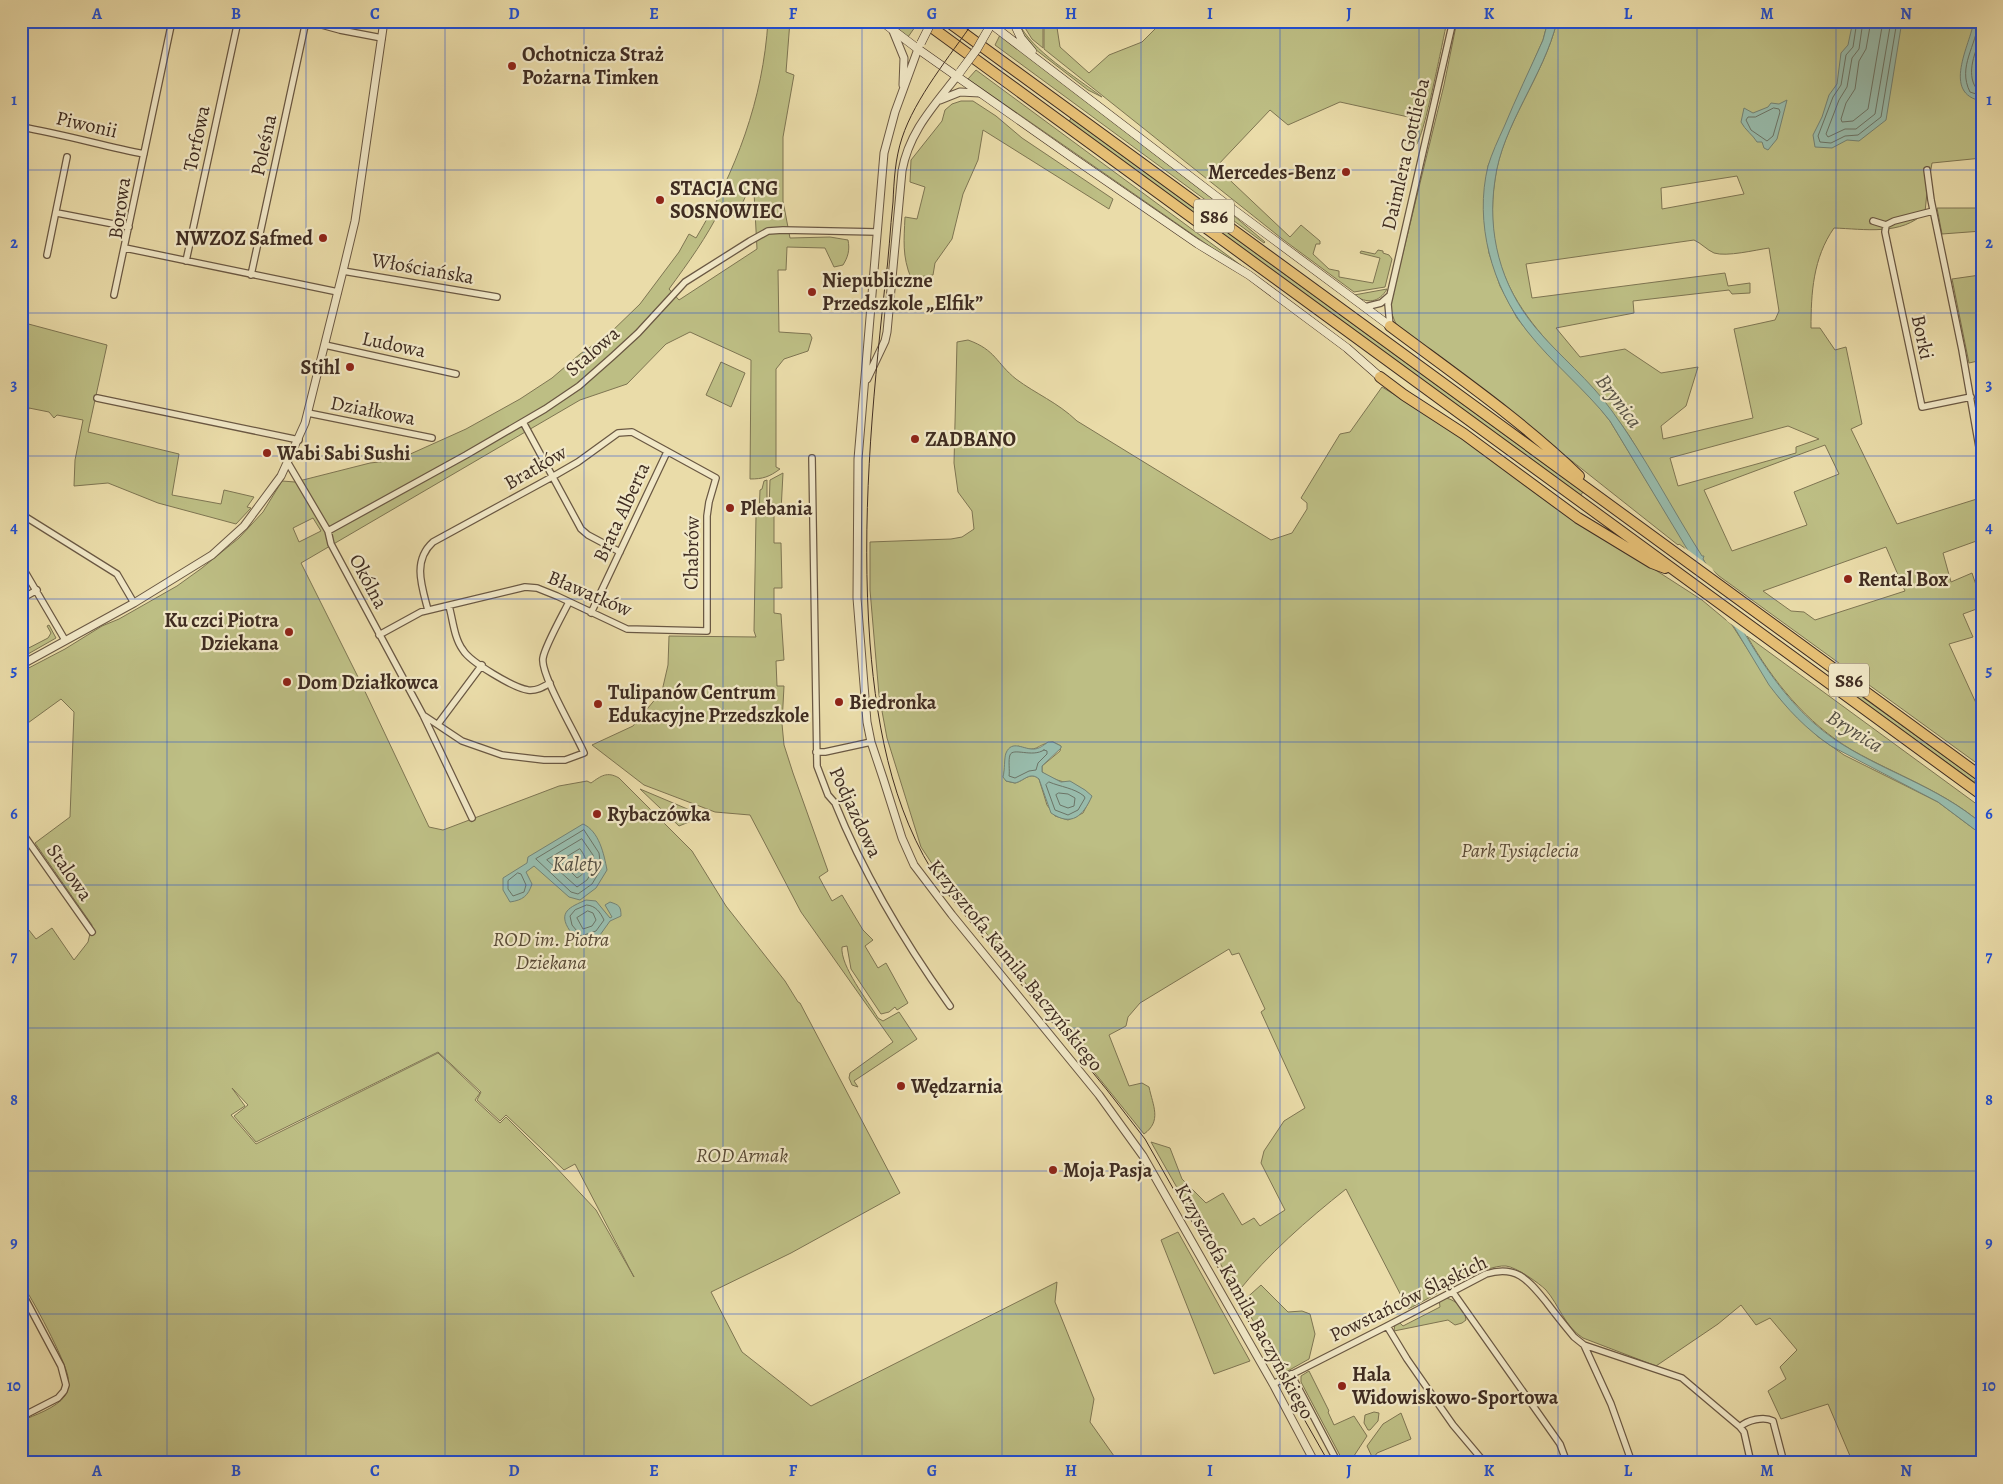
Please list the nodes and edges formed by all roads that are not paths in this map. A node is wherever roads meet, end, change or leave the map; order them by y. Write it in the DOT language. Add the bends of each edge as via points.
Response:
graph roads {
  1 [pos="172,21"];
  2 [pos="238,21"];
  3 [pos="306,21"];
  4 [pos="384,21"];
  5 [pos="881,21"];
  6 [pos="923,21"];
  7 [pos="932,21"];
  8 [pos="947,21"];
  9 [pos="1013,21"];
  10 [pos="1453,21"];
  11 [pos="990,24"];
  12 [pos="893,30"];
  13 [pos="382,38"];
  14 [pos="919,46"];
  15 [pos="1045,66"];
  16 [pos="958,74"];
  17 [pos="903,88"];
  18 [pos="980,93"];
  19 [pos="937,101"];
  20 [pos="21,127"];
  21 [pos="144,154"];
  22 [pos="67,157"];
  23 [pos="1927,170"];
  24 [pos="1933,211"];
  25 [pos="57,213"];
  26 [pos="1874,221"];
  27 [pos="1886,225"];
  28 [pos="129,227"];
  29 [pos="877,232"];
  30 [pos="125,248"];
  31 [pos="47,255"];
  32 [pos="186,261"];
  33 [pos="343,270"];
  34 [pos="251,274"];
  35 [pos="338,292"];
  36 [pos="114,295"];
  37 [pos="1390,295"];
  38 [pos="497,297"];
  39 [pos="1364,307"];
  40 [pos="1390,326"];
  41 [pos="325,345"];
  42 [pos="456,374"];
  43 [pos="1380,377"];
  44 [pos="865,384"];
  45 [pos="1971,397"];
  46 [pos="97,398"];
  47 [pos="308,413"];
  48 [pos="523,422"];
  49 [pos="432,438"];
  50 [pos="299,440"];
  51 [pos="667,452"];
  52 [pos="812,458"];
  53 [pos="288,463"];
  54 [pos="1982,464"];
  55 [pos="552,477"];
  56 [pos="716,478"];
  57 [pos="1608,504"];
  58 [pos="21,514"];
  59 [pos="328,531"];
  60 [pos="620,552"];
  61 [pos="21,565"];
  62 [pos="1676,572"];
  63 [pos="38,590"];
  64 [pos="21,599"];
  65 [pos="569,602"];
  66 [pos="134,603"];
  67 [pos="449,606"];
  68 [pos="428,610"];
  69 [pos="591,613"];
  70 [pos="707,631"];
  71 [pos="380,635"];
  72 [pos="65,640"];
  73 [pos="21,664"];
  74 [pos="482,665"];
  75 [pos="550,683"];
  76 [pos="423,715"];
  77 [pos="438,724"];
  78 [pos="871,742"];
  79 [pos="816,752"];
  80 [pos="1982,777"];
  81 [pos="1982,795"];
  82 [pos="472,818"];
  83 [pos="21,831"];
  84 [pos="92,932"];
  85 [pos="950,1006"];
  86 [pos="21,1291"];
  87 [pos="1452,1291"];
  88 [pos="1387,1326"];
  89 [pos="1584,1345"];
  90 [pos="1291,1374"];
  91 [pos="1273,1384"];
  92 [pos="21,1417"];
  93 [pos="1740,1427"];
  94 [pos="1311,1454"];
  95 [pos="1311,1463"];
  96 [pos="1315,1463"];
  97 [pos="1338,1463"];
  98 [pos="1485,1463"];
  99 [pos="1567,1463"];
  100 [pos="1632,1463"];
  101 [pos="1751,1463"];
  102 [pos="1784,1463"];
  1 -- 21 [label="street, Borowa"];
  2 -- 32 [label="street, Torfowa"];
  3 -- 13 [label="street"];
  3 -- 34 [label="street, Poleśna"];
  4 -- 13 [label="street"];
  5 -- 12 [label="main road"];
  6 -- 62 [label="highway, S86"];
  7 -- 14 [label="main road, Krzysztofa Kamila Baczyńskiego, bridge"];
  8 -- 57 [label="highway, S86"];
  9 -- 15 [label="main road" via="1021,38"];
  10 -- 37 [label="street, Daimlera Gottlieba"];
  11 -- 15 [label="main road"];
  11 -- 16 [label="main road, bridge" via="977,49"];
  12 -- 14 [label="main road"];
  12 -- 17 [label="street" via="904,58"];
  13 -- 33 [label="street" via="355,221"];
  14 -- 16 [label="main road"];
  14 -- 17 [label="street, Krzysztofa Kamila Baczyńskiego"];
  15 -- 39 [label="main road"];
  16 -- 18 [label="main road"];
  16 -- 19 [label="street, Krzysztofa Kamila Baczyńskiego"];
  17 -- 29 [label="street, Krzysztofa Kamila Baczyńskiego" via="884,153"];
  18 -- 19 [label="street" via="960,92"];
  18 -- 43 [label="main road" via="1249,276 1347,348"];
  19 -- 44 [label="street, Krzysztofa Kamila Baczyńskiego" via="913,136 904,159 888,332"];
  20 -- 21 [label="street, Piwonii"];
  21 -- 28 [label="street, Borowa"];
  22 -- 25 [label="street"];
  23 -- 24 [label="street, Borki"];
  24 -- 27 [label="street"];
  24 -- 45 [label="street, Borki"];
  25 -- 28 [label="street"];
  25 -- 31 [label="street"];
  26 -- 27 [label="street"];
  27 -- 45 [label="street, Borki" via="1922,406"];
  28 -- 30 [label="street, Borowa"];
  29 -- 44 [label="street, Krzysztofa Kamila Baczyńskiego"];
  29 -- 48 [label="street, Stalowa" via="783,230 768,231 750,240 685,282 638,333 579,386"];
  30 -- 32 [label="street, Borowa"];
  30 -- 36 [label="street"];
  32 -- 34 [label="street, Borowa"];
  33 -- 35 [label="street"];
  33 -- 38 [label="street, Włościańska"];
  34 -- 35 [label="street, Borowa"];
  35 -- 41 [label="street"];
  37 -- 39 [label="street" via="1381,303"];
  37 -- 40 [label="street, Daimlera Gottlieba"];
  39 -- 40 [label="main road"];
  40 -- 57 [label="highway" via="1551,450"];
  41 -- 42 [label="street, Ludowa"];
  41 -- 47 [label="street"];
  43 -- 62 [label="highway" via="1578,518 1652,563"];
  44 -- 78 [label="street, Krzysztofa Kamila Baczyńskiego" via="858,459 857,598"];
  45 -- 54 [label="street, Borki"];
  46 -- 50 [label="street"];
  47 -- 49 [label="street, Działkowa"];
  47 -- 50 [label="street"];
  48 -- 55 [label="street"];
  48 -- 59 [label="street, Stalowa"];
  50 -- 53 [label="street"];
  51 -- 55 [label="street, Bratków" via="632,432 618,433"];
  51 -- 56 [label="street, Bratków"];
  51 -- 60 [label="street, Brata Alberta"];
  52 -- 79 [label="street, Podjazdowa"];
  53 -- 59 [label="street, Okólna"];
  53 -- 66 [label="street" via="269,495 232,538 195,567"];
  55 -- 60 [label="street" via="581,529"];
  55 -- 68 [label="street, Bratków" via="427,547 420,572"];
  56 -- 70 [label="street, Chabrów" via="707,516"];
  57 -- 80 [label="highway, S86"];
  58 -- 66 [label="street" via="117,574"];
  59 -- 71 [label="street, Okólna" via="331,544"];
  60 -- 69 [label="street, Brata Alberta"];
  61 -- 63 [label="street"];
  62 -- 81 [label="highway, S86"];
  63 -- 64 [label="street"];
  63 -- 72 [label="street"];
  65 -- 67 [label="street, Bławatków" via="538,588 525,587"];
  65 -- 69 [label="street, Bławatków"];
  65 -- 75 [label="street" via="542,658"];
  66 -- 72 [label="street"];
  67 -- 68 [label="street, Bławatków"];
  67 -- 74 [label="street" via="462,649"];
  68 -- 71 [label="street, Bławatków"];
  69 -- 70 [label="street, Bławatków" via="627,629"];
  71 -- 76 [label="street, Okólna"];
  72 -- 73 [label="street"];
  74 -- 75 [label="street" via="514,686 530,690"];
  74 -- 77 [label="street"];
  75 -- 77 [label="street" via="584,753 565,760 502,755 462,741"];
  76 -- 77 [label="street"];
  76 -- 82 [label="street, Okólna"];
  78 -- 79 [label="street"];
  78 -- 91 [label="street, Krzysztofa Kamila Baczyńskiego" via="914,865 1127,1131"];
  79 -- 85 [label="street, Podjazdowa" via="817,766 828,795 835,803 862,864"];
  83 -- 84 [label="street, Stalowa"];
  86 -- 92 [label="street" via="66,1378 64,1391 58,1398"];
  87 -- 88 [label="street, Powstańców Śląskich"];
  87 -- 89 [label="street, Powstańców Śląskich" via="1494,1271 1519,1274"];
  87 -- 99 [label="street" via="1560,1444"];
  88 -- 90 [label="street, Powstańców Śląskich"];
  88 -- 98 [label="street" via="1453,1425"];
  89 -- 93 [label="street" via="1682,1378"];
  89 -- 100 [label="street, Powstańców Śląskich" via="1611,1404"];
  90 -- 91 [label="street, Powstańców Śląskich"];
  90 -- 97 [label="street, Krzysztofa Kamila Baczyńskiego"];
  91 -- 94 [label="street, Krzysztofa Kamila Baczyńskiego"];
  93 -- 101 [label="street"];
  93 -- 102 [label="street" via="1764,1418 1772,1420"];
  94 -- 95 [label="street, Krzysztofa Kamila Baczyńskiego"];
  94 -- 96 [label="street, Krzysztofa Kamila Baczyńskiego"];
}
